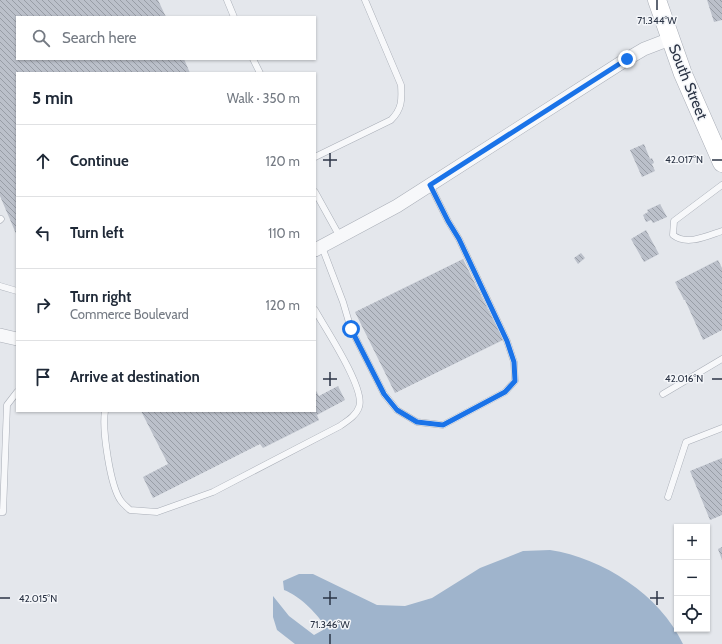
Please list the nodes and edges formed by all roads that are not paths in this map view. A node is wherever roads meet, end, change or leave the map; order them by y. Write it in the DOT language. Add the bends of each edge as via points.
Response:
graph roads {
  1 [pos="227,0"];
  2 [pos="364,0"];
  3 [pos="657,0"];
  4 [pos="234,16"];
  5 [pos="670,38"];
  6 [pos="254,60"];
  7 [pos="260,72"];
  8 [pos="316,157"];
  9 [pos="722,162"];
  10 [pos="430,185"];
  11 [pos="722,185"];
  12 [pos="316,194"];
  13 [pos="722,231"];
  14 [pos="340,237"];
  15 [pos="318,248"];
  16 [pos="0,286"];
  17 [pos="16,291"];
  18 [pos="316,312"];
  19 [pos="0,335"];
  20 [pos="16,340"];
  21 [pos="722,359"];
  22 [pos="16,393"];
  23 [pos="663,394"];
  24 [pos="105,412"];
  25 [pos="722,428"];
  26 [pos="668,497"];
  27 [pos="0,512"];
  1 -- 4 [label="lane"];
  2 -- 8 [label="lane" via="401,85 402,99 398,113 390,120"];
  3 -- 5 [label="main road, South Street"];
  5 -- 9 [label="main road, South Street"];
  5 -- 10 [label="street" via="627,59"];
  6 -- 7 [label="lane"];
  10 -- 14 [label="street"];
  10 -- 15 [label="lane" via="492,307 514,362 515,381 505,392 474,410 443,425 417,422 397,410 384,394 351,329 343,302"];
  11 -- 13 [label="lane" via="674,221 672,230 673,236 680,240 690,240"];
  12 -- 14 [label="lane"];
  14 -- 15 [label="street"];
  16 -- 17 [label="lane"];
  18 -- 24 [label="lane" via="354,378 360,395 360,406 353,417 340,426 213,492 157,512 130,510 120,500 112,477 106,443"];
  19 -- 20 [label="street"];
  21 -- 23 [label="lane"];
  22 -- 27 [label="lane" via="6,405 3,512"];
  25 -- 26 [label="lane" via="686,442"];
}
